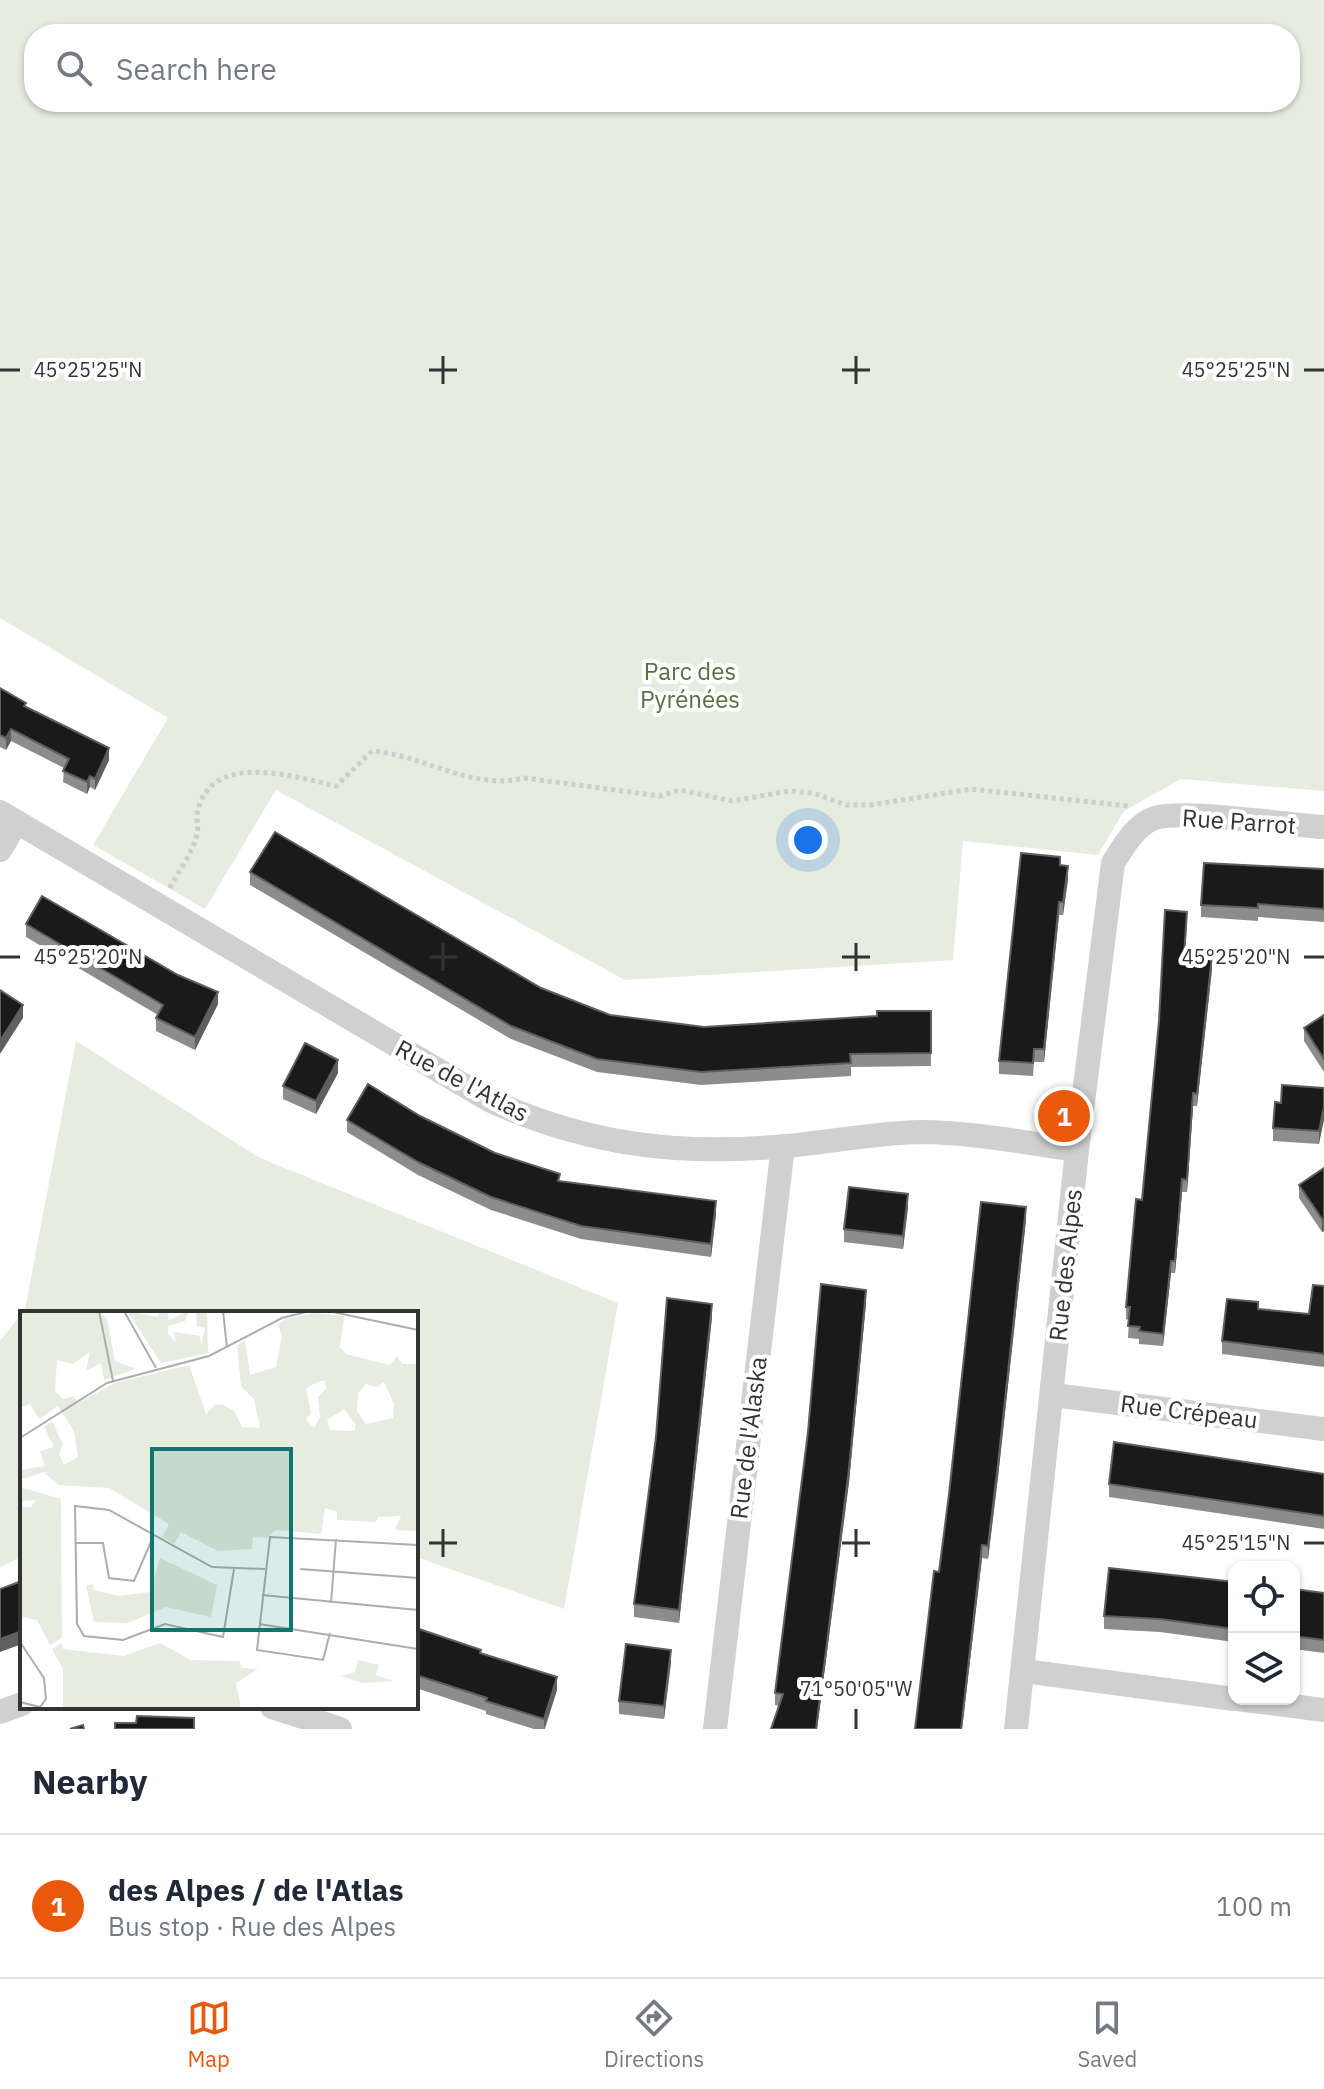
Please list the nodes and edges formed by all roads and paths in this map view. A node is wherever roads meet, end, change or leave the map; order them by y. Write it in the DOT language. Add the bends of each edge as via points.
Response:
graph roads {
  1 [pos="8,817"];
  2 [pos="1154,818"];
  3 [pos="1324,827"];
  4 [pos="0,850"];
  5 [pos="159,907"];
  6 [pos="783,1146"];
  7 [pos="1077,1150"];
  8 [pos="1053,1395"];
  9 [pos="1324,1429"];
  10 [pos="1024,1671"];
  11 [pos="1228,1698"];
  12 [pos="20,1705"];
  13 [pos="1284,1705"];
  14 [pos="278,1709"];
  15 [pos="1324,1710"];
  16 [pos="0,1712"];
  17 [pos="340,1729"];
  18 [pos="715,1729"];
  19 [pos="1016,1729"];
  1 -- 4 [label="street"];
  1 -- 5 [label="street, Rue de l'Atlas"];
  2 -- 3 [label="street, Rue Parrot"];
  2 -- 5 [label="path" via="1138,807 971,789 846,805 789,791 732,801 680,790 660,796 525,778 506,783 372,751 336,786 254,770 222,779 205,795 193,846"];
  2 -- 7 [label="street, Rue des Alpes" via="1129,838 1113,863"];
  5 -- 6 [label="street, Rue de l'Atlas" via="489,1100 529,1118 595,1138 657,1147"];
  6 -- 7 [label="street, Rue de l'Atlas" via="920,1132"];
  6 -- 18 [label="street, Rue de l'Alaska"];
  7 -- 8 [label="street, Rue des Alpes"];
  8 -- 9 [label="street, Rue Crépeau"];
  8 -- 10 [label="street, Rue des Alpes"];
  10 -- 11 [label="street"];
  10 -- 19 [label="street, Rue des Alpes"];
  12 -- 16 [label="street"];
  13 -- 15 [label="street"];
  14 -- 17 [label="street"];
}
